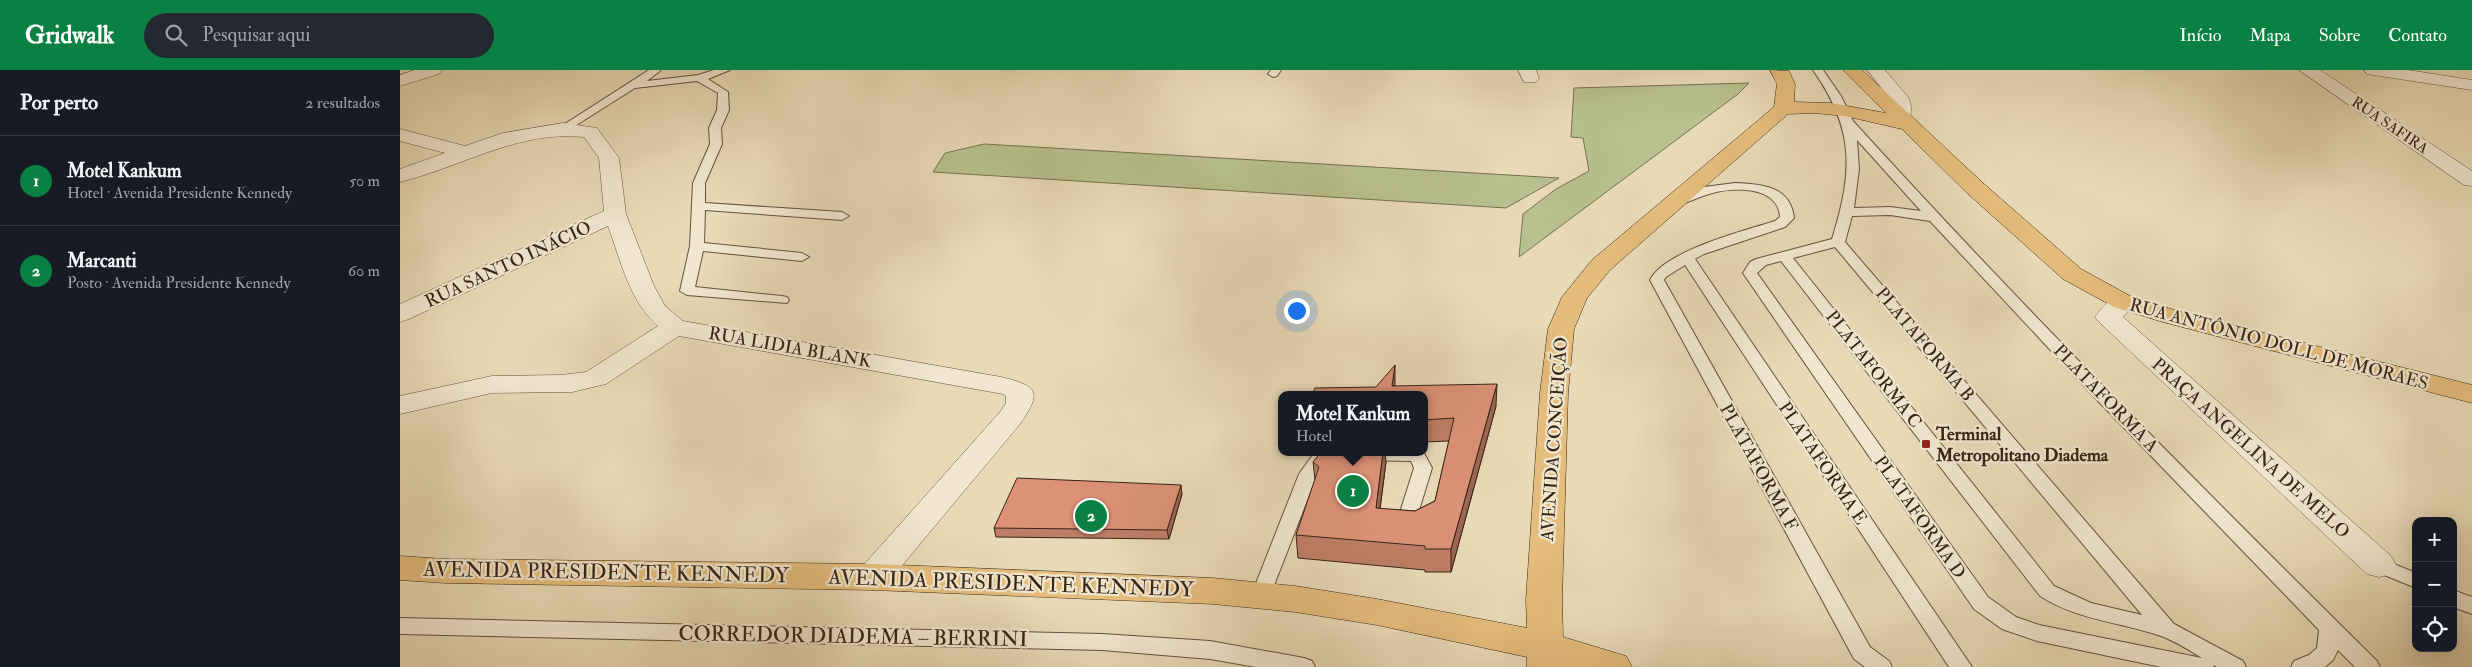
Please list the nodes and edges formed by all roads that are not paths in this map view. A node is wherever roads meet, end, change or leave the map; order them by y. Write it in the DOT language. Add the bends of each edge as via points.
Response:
graph roads {
  1 [pos="433,70"];
  2 [pos="656,70"];
  3 [pos="725,70"];
  4 [pos="1779,70"];
  5 [pos="1792,70"];
  6 [pos="1818,70"];
  7 [pos="1852,70"];
  8 [pos="1876,70"];
  9 [pos="2308,70"];
  10 [pos="2373,70"];
  11 [pos="699,78"];
  12 [pos="400,81"];
  13 [pos="634,85"];
  14 [pos="2472,85"];
  15 [pos="1783,109"];
  16 [pos="1838,113"];
  17 [pos="1905,120"];
  18 [pos="563,129"];
  19 [pos="400,135"];
  20 [pos="464,152"];
  21 [pos="400,176"];
  22 [pos="2468,176"];
  23 [pos="1674,203"];
  24 [pos="696,206"];
  25 [pos="1847,213"];
  26 [pos="615,214"];
  27 [pos="842,216"];
  28 [pos="1933,218"];
  29 [pos="1838,242"];
  30 [pos="697,246"];
  31 [pos="802,257"];
  32 [pos="1687,257"];
  33 [pos="1785,257"];
  34 [pos="782,300"];
  35 [pos="2123,302"];
  36 [pos="400,314"];
  37 [pos="675,327"];
  38 [pos="2472,394"];
  39 [pos="400,405"];
  40 [pos="1331,456"];
  41 [pos="1413,456"];
  42 [pos="1406,526"];
  43 [pos="2379,565"];
  44 [pos="400,568"];
  45 [pos="873,577"];
  46 [pos="2412,579"];
  47 [pos="1262,596"];
  48 [pos="2457,600"];
  49 [pos="2472,606"];
  50 [pos="400,626"];
  51 [pos="2330,627"];
  52 [pos="2166,629"];
  53 [pos="1546,657"];
  54 [pos="1304,667"];
  55 [pos="1613,667"];
  56 [pos="1881,667"];
  57 [pos="1961,667"];
  58 [pos="2203,667"];
  59 [pos="2235,667"];
  60 [pos="2302,667"];
  61 [pos="2369,667"];
  1 -- 12 [label="street"];
  2 -- 13 [label="lane"];
  3 -- 11 [label="lane"];
  4 -- 15 [label="main road" via="1786,83 1787,98"];
  5 -- 16 [label="main road" via="1809,98"];
  6 -- 16 [label="lane"];
  7 -- 17 [label="main road"];
  8 -- 17 [label="street" via="1901,101"];
  9 -- 22 [label="street, RUA SAFIRA"];
  10 -- 14 [label="street"];
  11 -- 13 [label="lane"];
  11 -- 24 [label="lane" via="723,92 722,110 715,128 716,144 699,183"];
  13 -- 18 [label="lane"];
  15 -- 16 [label="main road"];
  15 -- 23 [label="main road, AVENIDA CONCEIÇÃO"];
  16 -- 17 [label="main road" via="1862,111"];
  16 -- 25 [label="lane" via="1852,156"];
  16 -- 28 [label="lane, PLATAFORMA A"];
  17 -- 35 [label="main road, RUA ANTÔNIO DOLL DE MORAES" via="2072,274"];
  18 -- 20 [label="street" via="503,139"];
  18 -- 26 [label="street" via="590,132 609,158"];
  19 -- 20 [label="street"];
  20 -- 21 [label="street"];
  23 -- 32 [label="lane" via="1712,189 1747,186 1777,195 1788,211 1787,218 1774,226"];
  23 -- 53 [label="main road, AVENIDA CONCEIÇÃO" via="1601,265 1574,297 1561,329 1552,432 1544,600"];
  24 -- 27 [label="lane"];
  24 -- 30 [label="lane"];
  25 -- 28 [label="lane" via="1899,211"];
  25 -- 29 [label="lane"];
  26 -- 36 [label="street, RUA SANTO INÁCIO"];
  26 -- 37 [label="street" via="642,286 655,310"];
  28 -- 51 [label="lane, PLATAFORMA A"];
  29 -- 33 [label="lane"];
  29 -- 52 [label="lane, PLATAFORMA B"];
  30 -- 31 [label="lane"];
  30 -- 34 [label="lane" via="687,291"];
  32 -- 56 [label="lane, PLATAFORMA F" via="1660,274 1658,280 1862,653"];
  32 -- 57 [label="lane, PLATAFORMA E"];
  33 -- 52 [label="lane, PLATAFORMA C" via="2047,591 2074,606"];
  33 -- 58 [label="lane, PLATAFORMA D" via="1755,265 1750,273 1981,603 2009,623 2037,633"];
  35 -- 38 [label="main road, RUA ANTÔNIO DOLL DE MORAES"];
  35 -- 43 [label="street, PRAÇA ANGELINA DE MELO" via="2108,318"];
  37 -- 39 [label="street" via="596,378 560,385 508,383 479,386"];
  37 -- 45 [label="street, RUA LIDIA BLANK" via="1001,385 1020,393 1020,403 1010,418"];
  40 -- 47 [label="lane" via="1318,460 1308,474"];
  41 -- 42 [label="lane" via="1418,457 1423,468"];
  43 -- 46 [label="lane, PRAÇA ANGELINA DE MELO"];
  44 -- 45 [label="main road, AVENIDA PRESIDENTE KENNEDY"];
  45 -- 47 [label="main road, AVENIDA PRESIDENTE KENNEDY" via="1128,586"];
  47 -- 53 [label="main road, AVENIDA PRESIDENTE KENNEDY" via="1377,612"];
  48 -- 49 [label="lane"];
  50 -- 54 [label="lane, CORREDOR DIADEMA – BERRINI" via="1102,642 1210,650"];
  51 -- 60 [label="lane" via="2330,648 2318,663"];
  51 -- 61 [label="lane, PLATAFORMA A"];
  52 -- 59 [label="lane"];
  53 -- 55 [label="main road, AVENIDA PRESIDENTE KENNEDY"];
}
